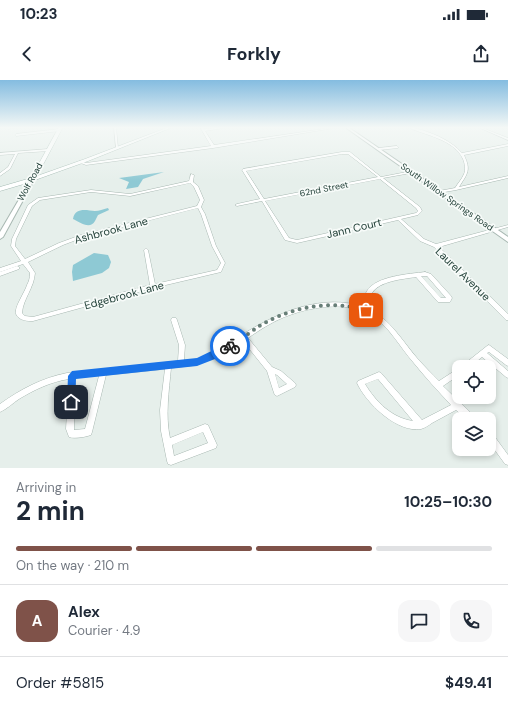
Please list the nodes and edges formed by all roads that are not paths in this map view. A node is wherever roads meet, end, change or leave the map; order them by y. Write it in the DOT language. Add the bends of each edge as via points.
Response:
graph roads {
  1 [pos="50,145"];
  2 [pos="124,145"];
  3 [pos="225,145"];
  4 [pos="372,145"];
  5 [pos="450,145"];
  6 [pos="508,145"];
  7 [pos="397,146"];
  8 [pos="213,147"];
  9 [pos="117,148"];
  10 [pos="379,150"];
  11 [pos="47,151"];
  12 [pos="1,154"];
  13 [pos="17,154"];
  14 [pos="463,154"];
  15 [pos="80,162"];
  16 [pos="411,172"];
  17 [pos="0,175"];
  18 [pos="192,175"];
  19 [pos="381,178"];
  20 [pos="508,178"];
  21 [pos="32,180"];
  22 [pos="191,182"];
  23 [pos="456,188"];
  24 [pos="0,189"];
  25 [pos="440,192"];
  26 [pos="262,201"];
  27 [pos="237,205"];
  28 [pos="199,207"];
  29 [pos="398,218"];
  30 [pos="508,226"];
  31 [pos="494,230"];
  32 [pos="0,237"];
  33 [pos="508,240"];
  34 [pos="436,246"];
  35 [pos="146,250"];
  36 [pos="26,261"];
  37 [pos="0,270"];
  38 [pos="0,274"];
  39 [pos="418,274"];
  40 [pos="153,286"];
  41 [pos="366,310"];
  42 [pos="508,318"];
  43 [pos="174,320"];
  44 [pos="244,338"];
  45 [pos="483,354"];
  46 [pos="475,360"];
  47 [pos="508,363"];
  48 [pos="181,364"];
  49 [pos="168,366"];
  50 [pos="270,369"];
  51 [pos="103,373"];
  52 [pos="508,375"];
  53 [pos="72,376"];
  54 [pos="452,376"];
  55 [pos="438,386"];
  56 [pos="457,406"];
  57 [pos="0,408"];
  58 [pos="463,412"];
  59 [pos="421,425"];
  60 [pos="167,443"];
  61 [pos="496,445"];
  62 [pos="508,461"];
  1 -- 11 [label="main road, Wolf Road"];
  2 -- 9 [label="main road"];
  3 -- 8 [label="street"];
  4 -- 10 [label="street, South Willow Springs Road"];
  5 -- 14 [label="street"];
  6 -- 14 [label="street"];
  7 -- 10 [label="street"];
  8 -- 15 [label="street" via="86,164"];
  9 -- 15 [label="main road"];
  10 -- 16 [label="street, South Willow Springs Road"];
  11 -- 13 [label="street"];
  11 -- 21 [label="main road, Wolf Road"];
  12 -- 13 [label="street"];
  13 -- 17 [label="street" via="8,169"];
  14 -- 23 [label="street" via="467,166 466,174"];
  15 -- 21 [label="main road"];
  16 -- 19 [label="street, 62nd Street"];
  16 -- 25 [label="street, South Willow Springs Road"];
  18 -- 22 [label="street"];
  19 -- 26 [label="street, 62nd Street"];
  19 -- 26 [label="street" via="349,153 342,152 248,169 244,172"];
  19 -- 29 [label="street, Jann Court" via="420,211"];
  20 -- 23 [label="street"];
  21 -- 24 [label="main road"];
  21 -- 32 [label="street, Wolf Road"];
  22 -- 28 [label="street" via="196,186 202,200"];
  22 -- 36 [label="street" via="130,195 86,192 37,200 30,205 14,239 13,246"];
  23 -- 25 [label="street"];
  25 -- 31 [label="street, South Willow Springs Road"];
  26 -- 27 [label="street, 62nd Street"];
  26 -- 29 [label="street, Jann Court" via="287,239 297,242"];
  28 -- 36 [label="street, Ashbrook Lane" via="83,236"];
  28 -- 40 [label="street, Edgebrook Lane" via="223,267 213,274"];
  29 -- 34 [label="street, Laurel Avenue" via="422,240"];
  30 -- 31 [label="street"];
  31 -- 33 [label="street, South Willow Springs Road"];
  31 -- 34 [label="street"];
  34 -- 42 [label="street, Laurel Avenue"];
  35 -- 40 [label="street"];
  36 -- 37 [label="street, Ashbrook Lane"];
  36 -- 38 [label="street, Ashbrook Lane" via="19,267"];
  36 -- 40 [label="street, Edgebrook Lane" via="33,276 19,311 24,318 33,319"];
  39 -- 39 [label="street" via="440,300 449,299 429,275"];
  39 -- 41 [label="street" via="377,285 370,292"];
  41 -- 44 [label="street" via="350,305 306,308 279,316"];
  41 -- 55 [label="street" via="387,325"];
  43 -- 48 [label="street" via="182,345"];
  44 -- 48 [label="street" via="212,356 197,362"];
  44 -- 50 [label="street"];
  45 -- 46 [label="street"];
  45 -- 47 [label="street" via="489,348"];
  45 -- 52 [label="street"];
  48 -- 49 [label="street"];
  49 -- 51 [label="street"];
  49 -- 60 [label="street" via="164,410"];
  51 -- 53 [label="street"];
  51 -- 53 [label="street" via="88,432 72,434"];
  53 -- 57 [label="street" via="52,379 37,385"];
  54 -- 55 [label="street"];
  55 -- 56 [label="street"];
  56 -- 58 [label="street"];
  56 -- 59 [label="street"];
  59 -- 59 [label="street" via="379,375 360,382 392,417 402,424"];
  60 -- 60 [label="street" via="171,461 213,445 205,428"];
  61 -- 62 [label="street"];
}
